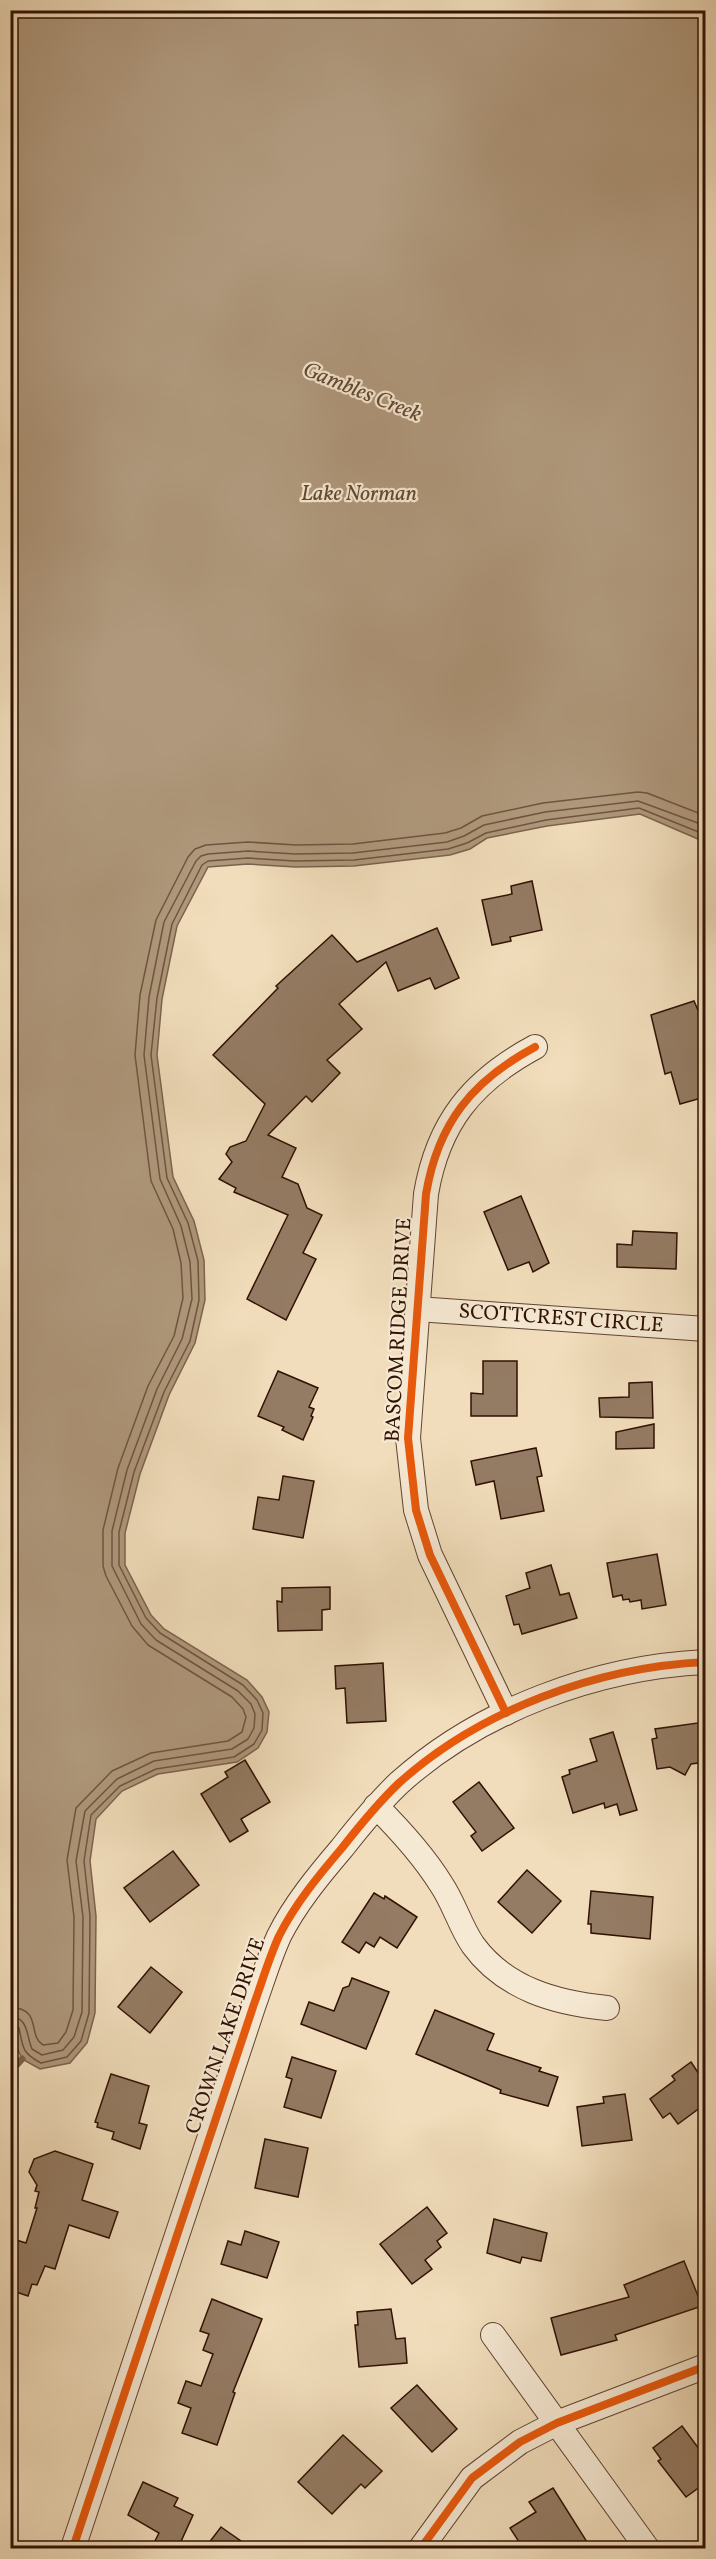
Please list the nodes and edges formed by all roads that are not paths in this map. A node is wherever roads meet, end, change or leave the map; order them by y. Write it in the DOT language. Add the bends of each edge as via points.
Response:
graph roads {
  1 [pos="535,1047"];
  2 [pos="417,1309"];
  3 [pos="705,1329"];
  4 [pos="705,1662"];
  5 [pos="506,1713"];
  6 [pos="376,1806"];
  7 [pos="607,2008"];
  8 [pos="493,2335"];
  9 [pos="705,2366"];
  10 [pos="557,2423"];
  11 [pos="73,2548"];
  12 [pos="421,2548"];
  13 [pos="647,2548"];
  1 -- 2 [label="street, BASCOM RIDGE DRIVE" via="490,1075 467,1097 450,1122 430,1167"];
  2 -- 3 [label="street, SCOTTCREST CIRCLE"];
  2 -- 5 [label="street, BASCOM RIDGE DRIVE" via="408,1438 416,1510 430,1556"];
  4 -- 5 [label="street, CROWN LAKE DRIVE" via="641,1670 583,1684"];
  5 -- 6 [label="street, CROWN LAKE DRIVE" via="428,1759"];
  6 -- 7 [label="street" via="423,1858 443,1886 474,1946 494,1967 547,1998"];
  6 -- 11 [label="street, CROWN LAKE DRIVE" via="314,1882 280,1936"];
  8 -- 10 [label="street"];
  9 -- 10 [label="street"];
  10 -- 12 [label="street" via="520,2442 472,2478"];
  10 -- 13 [label="street"];
}
